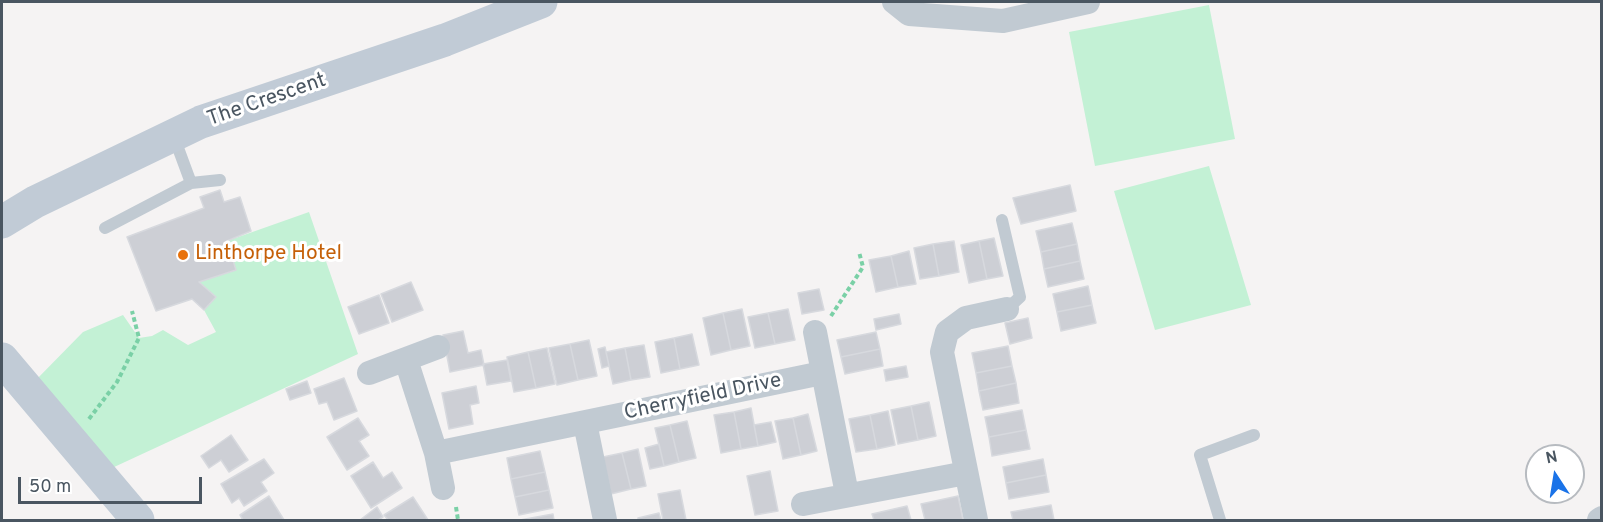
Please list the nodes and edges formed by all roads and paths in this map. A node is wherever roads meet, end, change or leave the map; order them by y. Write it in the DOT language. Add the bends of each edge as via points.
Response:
graph roads {
  1 [pos="541,2"];
  2 [pos="894,2"];
  3 [pos="1088,2"];
  4 [pos="173,136"];
  5 [pos="220,180"];
  6 [pos="191,183"];
  7 [pos="1002,220"];
  8 [pos="2,222"];
  9 [pos="105,228"];
  10 [pos="859,252"];
  11 [pos="1008,309"];
  12 [pos="132,311"];
  13 [pos="815,332"];
  14 [pos="438,347"];
  15 [pos="2,359"];
  16 [pos="406,360"];
  17 [pos="369,373"];
  18 [pos="822,373"];
  19 [pos="86,423"];
  20 [pos="585,423"];
  21 [pos="1254,435"];
  22 [pos="436,453"];
  23 [pos="966,473"];
  24 [pos="443,488"];
  25 [pos="847,494"];
  26 [pos="803,504"];
  27 [pos="138,520"];
  28 [pos="605,520"];
  29 [pos="976,520"];
  30 [pos="1220,520"];
  1 -- 4 [label="street, The Crescent" via="446,40 201,122"];
  2 -- 3 [label="street" via="909,14 1003,21"];
  4 -- 6 [label="lane"];
  4 -- 8 [label="street, The Crescent" via="35,202"];
  5 -- 6 [label="lane"];
  6 -- 9 [label="lane"];
  7 -- 11 [label="lane" via="1020,297"];
  10 -- 13 [label="path" via="863,267 822,331"];
  11 -- 23 [label="street" via="966,318 947,332 942,352"];
  12 -- 19 [label="path" via="139,338 117,382"];
  13 -- 18 [label="street"];
  14 -- 16 [label="street"];
  15 -- 27 [label="street"];
  16 -- 17 [label="street"];
  16 -- 22 [label="street"];
  18 -- 20 [label="street, Cherryfield Drive"];
  18 -- 25 [label="street"];
  20 -- 22 [label="street, Cherryfield Drive"];
  20 -- 28 [label="street"];
  21 -- 30 [label="lane" via="1200,454"];
  22 -- 24 [label="street"];
  23 -- 25 [label="street"];
  23 -- 29 [label="street"];
  25 -- 26 [label="street"];
}
